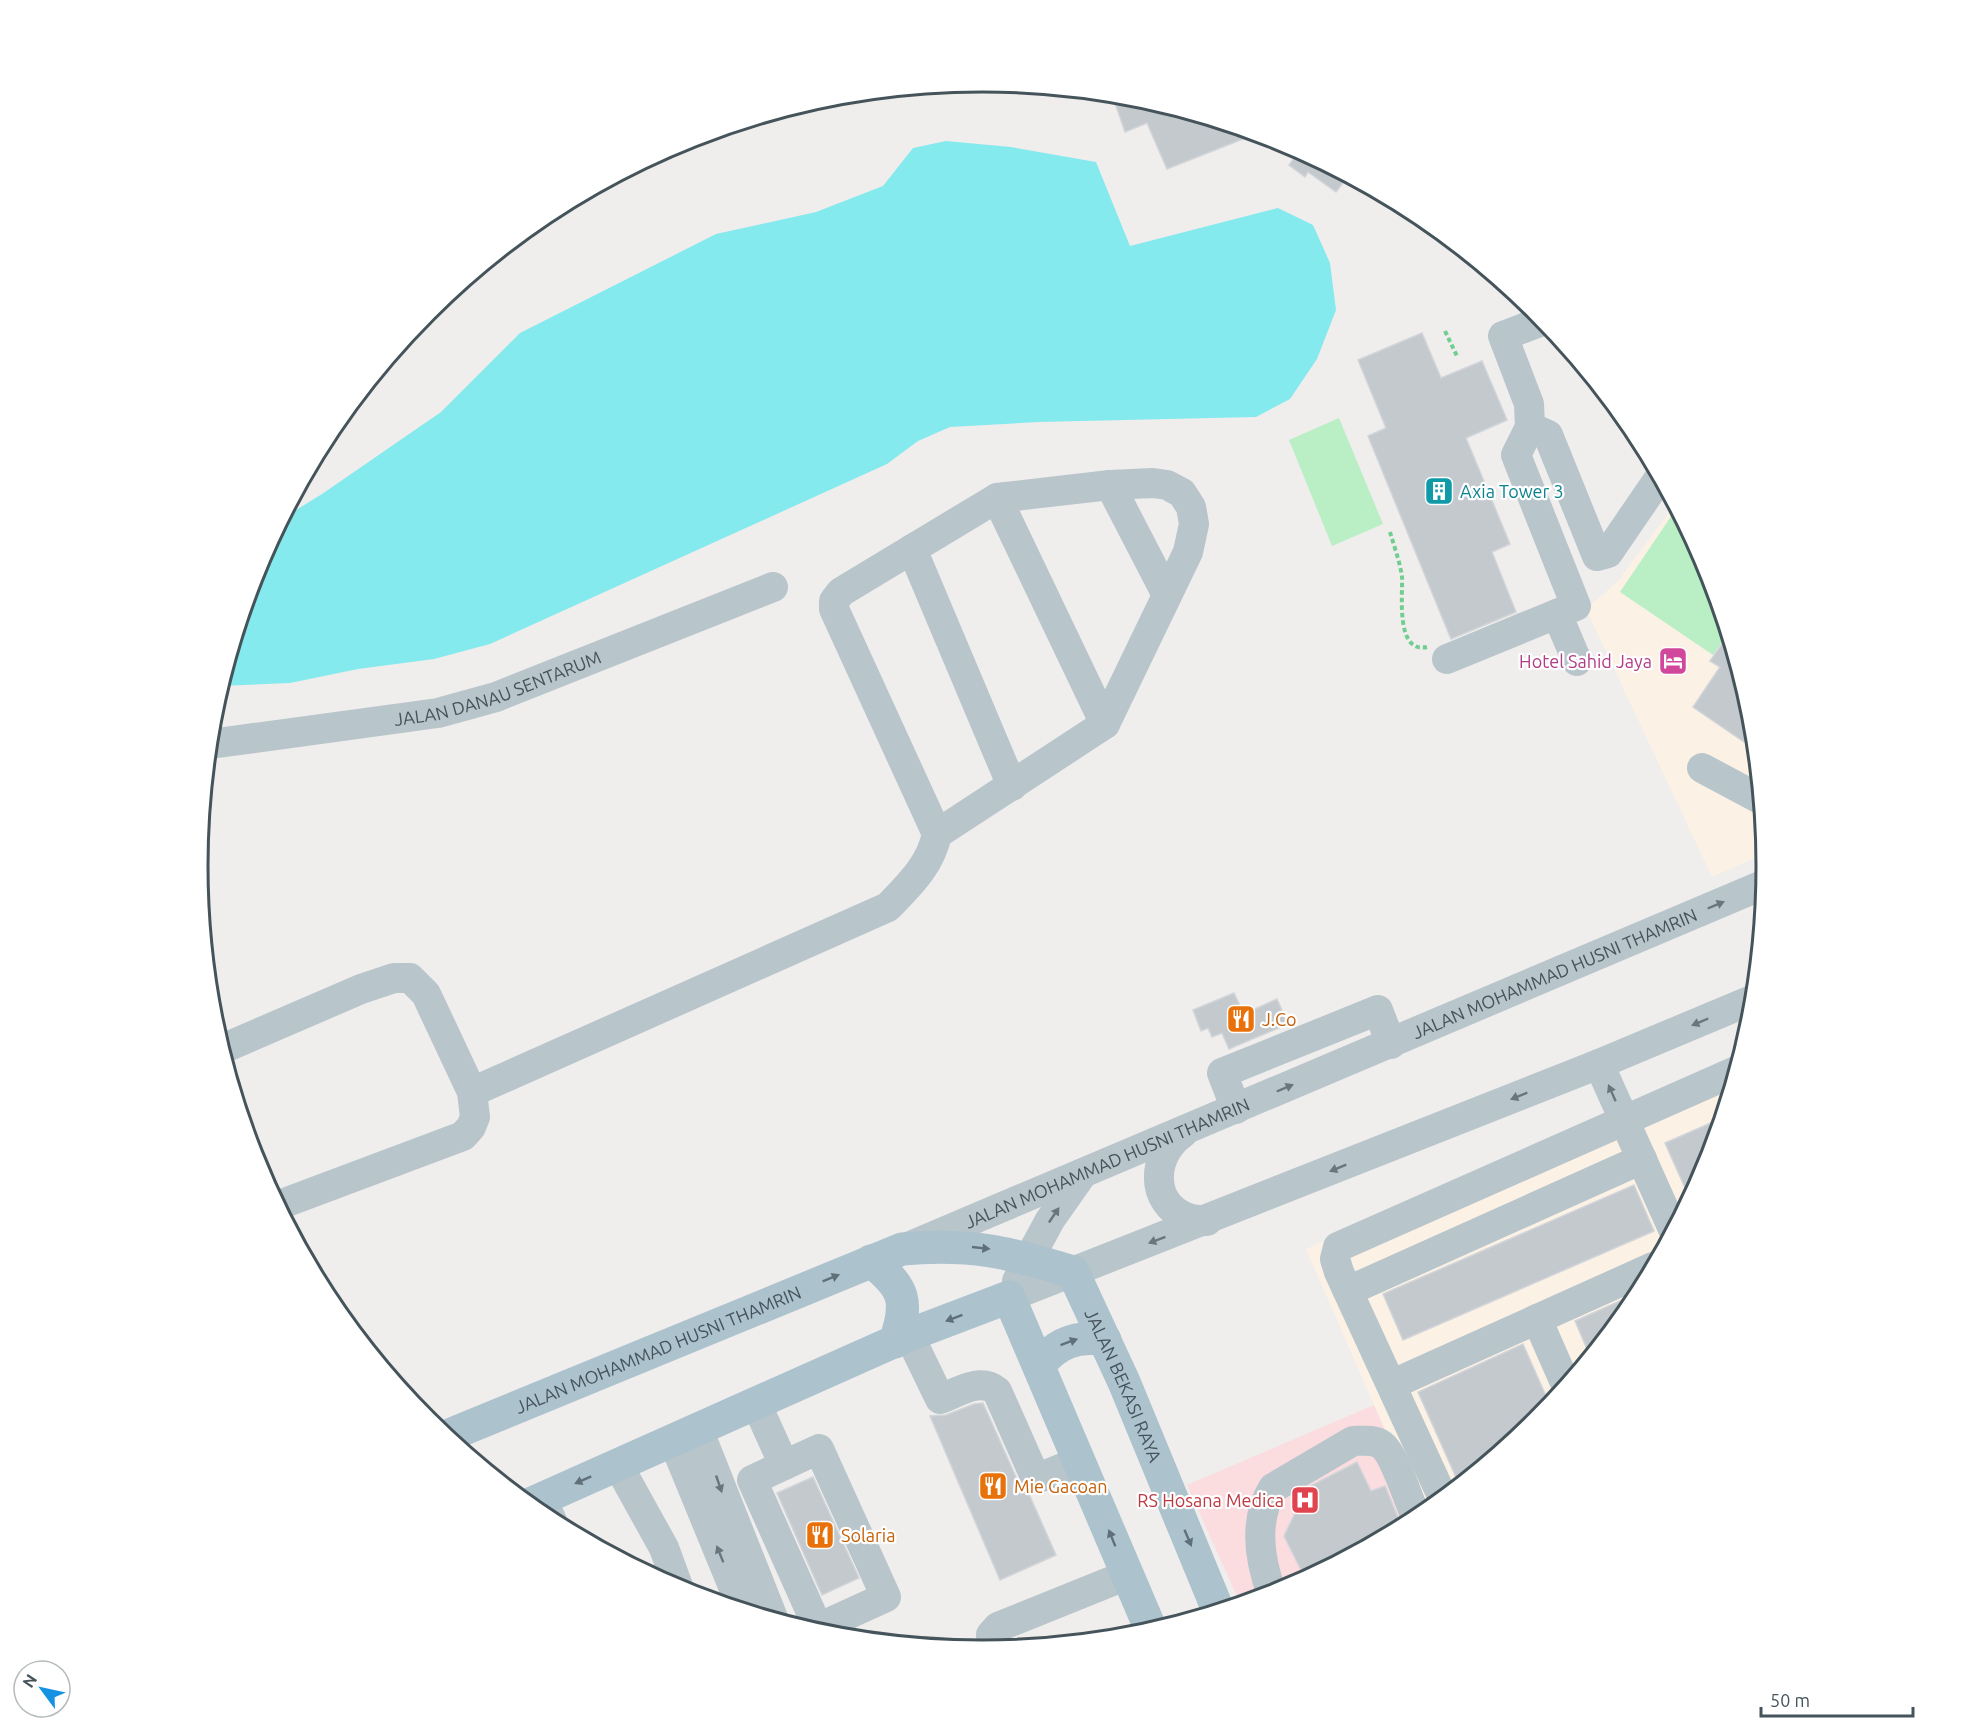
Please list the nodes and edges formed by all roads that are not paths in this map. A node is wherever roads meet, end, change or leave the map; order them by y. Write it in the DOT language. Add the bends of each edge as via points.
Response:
graph roads {
  1 [pos="1535,324"];
  2 [pos="1530,427"];
  3 [pos="1655,484"];
  4 [pos="1110,485"];
  5 [pos="997,498"];
  6 [pos="912,549"];
  7 [pos="773,587"];
  8 [pos="1167,595"];
  9 [pos="1557,614"];
  10 [pos="1448,658"];
  11 [pos="1577,661"];
  12 [pos="1105,724"];
  13 [pos="218,743"];
  14 [pos="1702,768"];
  15 [pos="1012,786"];
  16 [pos="1753,795"];
  17 [pos="937,834"];
  18 [pos="1756,888"];
  19 [pos="1743,1010"];
  20 [pos="1391,1044"];
  21 [pos="230,1046"];
  22 [pos="1599,1064"];
  23 [pos="1727,1075"];
  24 [pos="472,1092"];
  25 [pos="1236,1109"];
  26 [pos="1624,1121"];
  27 [pos="1187,1130"];
  28 [pos="1642,1159"];
  29 [pos="1083,1173"];
  30 [pos="286,1203"];
  31 [pos="1207,1221"];
  32 [pos="1670,1222"];
  33 [pos="902,1249"];
  34 [pos="1028,1258"];
  35 [pos="872,1261"];
  36 [pos="1073,1272"];
  37 [pos="1641,1273"];
  38 [pos="1348,1291"];
  39 [pos="1009,1297"];
  40 [pos="1538,1319"];
  41 [pos="902,1338"];
  42 [pos="1105,1340"];
  43 [pos="1040,1364"];
  44 [pos="1563,1377"];
  45 [pos="1393,1384"];
  46 [pos="756,1403"];
  47 [pos="456,1432"];
  48 [pos="686,1435"];
  49 [pos="1080,1461"];
  50 [pos="618,1465"];
  51 [pos="784,1465"];
  52 [pos="1440,1490"];
  53 [pos="546,1505"];
  54 [pos="1412,1510"];
  55 [pos="1127,1575"];
  56 [pos="674,1576"];
  57 [pos="1270,1584"];
  58 [pos="739,1600"];
  59 [pos="1215,1603"];
  60 [pos="769,1609"];
  61 [pos="815,1621"];
  62 [pos="1147,1622"];
  63 [pos="830,1625"];
  64 [pos="991,1640"];
  1 -- 2 [label="street" via="1503,336 1529,405"];
  2 -- 3 [label="street" via="1548,435 1597,556 1608,553"];
  2 -- 9 [label="street" via="1516,456 1576,606"];
  4 -- 5 [label="street"];
  4 -- 8 [label="street"];
  4 -- 8 [label="street" via="1167,484 1182,493 1191,507 1194,524 1188,552"];
  5 -- 6 [label="street"];
  5 -- 12 [label="street"];
  6 -- 15 [label="street"];
  6 -- 17 [label="street" via="841,592 834,601 834,609"];
  7 -- 13 [label="street, JALAN DANAU SENTARUM" via="496,697 438,713"];
  8 -- 12 [label="street"];
  9 -- 10 [label="street"];
  9 -- 11 [label="street"];
  12 -- 15 [label="street"];
  14 -- 16 [label="street"];
  15 -- 17 [label="street"];
  17 -- 24 [label="street" via="933,853 888,907"];
  20 -- 18 [label="street, JALAN MOHAMMAD HUSNI THAMRIN, one-way"];
  19 -- 22 [label="street, one-way"];
  25 -- 20 [label="street, JALAN MOHAMMAD HUSNI THAMRIN, one-way"];
  20 -- 25 [label="street" via="1377,1010 1222,1073"];
  21 -- 24 [label="street" via="362,989 394,978 410,978 426,994"];
  26 -- 22 [label="street, one-way"];
  22 -- 31 [label="street, one-way"];
  23 -- 26 [label="street"];
  24 -- 30 [label="street" via="475,1118 463,1136"];
  25 -- 27 [label="street, JALAN MOHAMMAD HUSNI THAMRIN"];
  26 -- 28 [label="street"];
  26 -- 38 [label="street" via="1338,1246 1335,1259"];
  27 -- 29 [label="street, JALAN MOHAMMAD HUSNI THAMRIN"];
  27 -- 31 [label="street" via="1172,1140 1162,1156 1158,1174 1162,1192 1173,1208 1188,1218"];
  28 -- 32 [label="street"];
  28 -- 38 [label="street"];
  29 -- 33 [label="street, JALAN MOHAMMAD HUSNI THAMRIN"];
  34 -- 29 [label="street, one-way"];
  31 -- 36 [label="street, one-way"];
  33 -- 34 [label="main road, one-way" via="944,1245 987,1248"];
  33 -- 35 [label="main road, JALAN MOHAMMAD HUSNI THAMRIN"];
  34 -- 36 [label="main road"];
  34 -- 39 [label="street"];
  35 -- 41 [label="main road" via="892,1277 904,1300"];
  47 -- 35 [label="main road, JALAN MOHAMMAD HUSNI THAMRIN, one-way"];
  36 -- 39 [label="street"];
  36 -- 42 [label="main road, JALAN BEKASI RAYA"];
  37 -- 40 [label="street"];
  38 -- 45 [label="street"];
  39 -- 41 [label="main road, one-way"];
  39 -- 43 [label="main road"];
  40 -- 44 [label="street"];
  40 -- 45 [label="street"];
  41 -- 46 [label="main road"];
  41 -- 49 [label="street" via="940,1399 980,1384 997,1391 1036,1479"];
  43 -- 42 [label="main road, one-way" via="1049,1353 1076,1339"];
  42 -- 59 [label="main road, JALAN BEKASI RAYA, one-way"];
  43 -- 49 [label="main road"];
  45 -- 52 [label="street"];
  46 -- 48 [label="main road"];
  46 -- 51 [label="street"];
  48 -- 50 [label="main road"];
  58 -- 48 [label="street, one-way"];
  48 -- 60 [label="street, one-way"];
  55 -- 49 [label="main road, one-way"];
  50 -- 53 [label="main road, one-way"];
  50 -- 56 [label="street" via="664,1548"];
  51 -- 61 [label="street" via="752,1480"];
  51 -- 63 [label="street" via="819,1449 886,1597"];
  54 -- 57 [label="street" via="1382,1445 1369,1440 1353,1441 1273,1488 1265,1500 1259,1543"];
  55 -- 62 [label="main road"];
  55 -- 64 [label="street" via="998,1627"];
}
